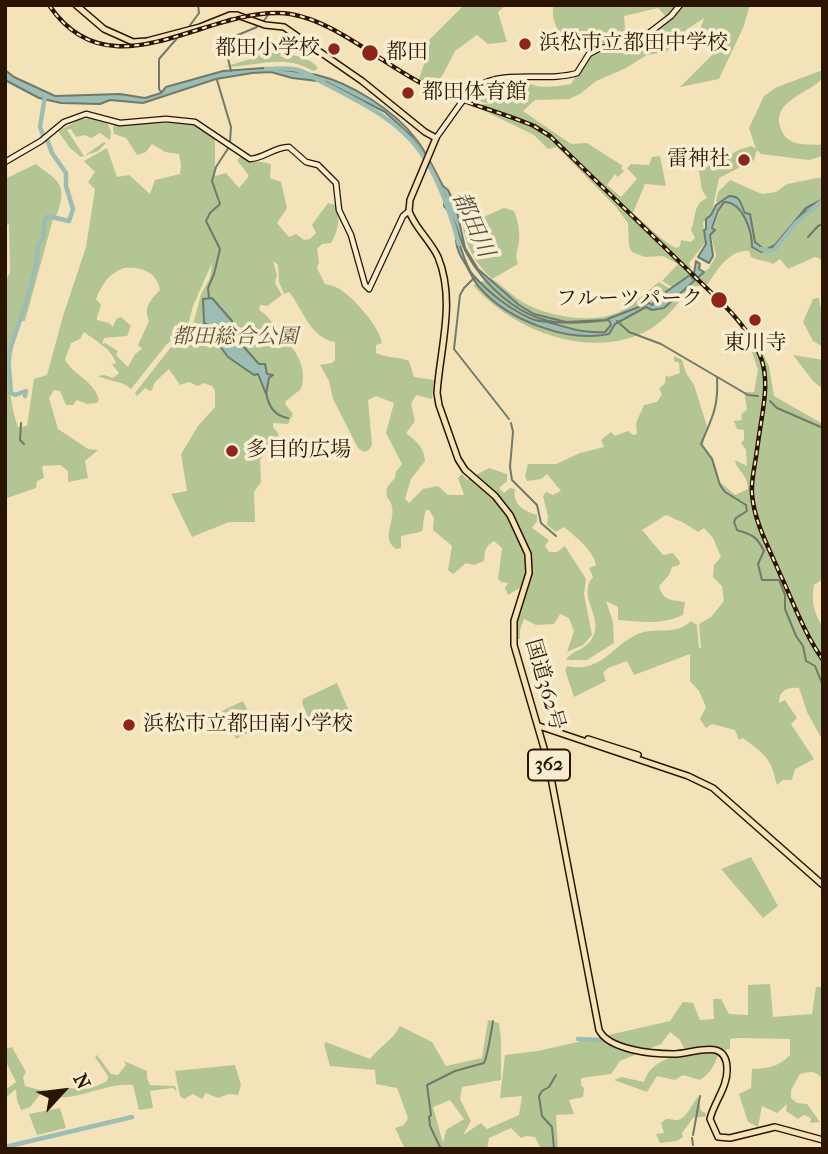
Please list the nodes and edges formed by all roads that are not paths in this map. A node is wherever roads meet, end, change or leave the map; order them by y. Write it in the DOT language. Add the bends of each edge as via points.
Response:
graph roads {
  1 [pos="76,5"];
  2 [pos="680,5"];
  3 [pos="436,138"];
  4 [pos="5,162"];
  5 [pos="409,211"];
  6 [pos="538,724"];
  7 [pos="823,883"];
  8 [pos="823,1140"];
  1 -- 3 [label="highway" via="104,29 133,42 230,15 285,27"];
  2 -- 3 [label="main road, bridge" via="649,33 589,54 577,73 491,81 473,89"];
  3 -- 5 [label="highway"];
  4 -- 5 [label="main road" via="32,148 64,122 86,114 120,123 191,121 245,158 289,147 332,177 338,190 338,210 369,289 402,216"];
  5 -- 6 [label="highway, 国道362号 / 362" via="432,245 446,286 437,393 443,418 458,459 510,514 528,554 529,573 513,633"];
  6 -- 7 [label="highway, 362" via="703,779 724,792"];
  6 -- 8 [label="highway, 国道362号 / 362" via="601,1035 611,1044 632,1049 674,1054 706,1048 719,1051 727,1071 710,1119 718,1137 775,1127"];
}
